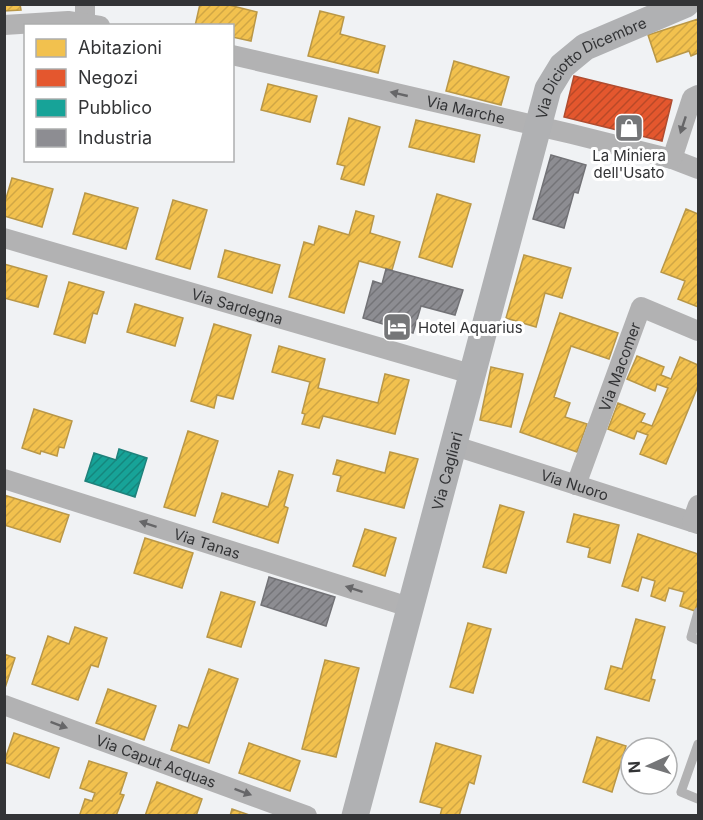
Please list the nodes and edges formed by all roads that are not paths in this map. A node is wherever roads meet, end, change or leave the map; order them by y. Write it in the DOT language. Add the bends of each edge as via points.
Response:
graph roads {
  1 [pos="686,4"];
  2 [pos="90,18"];
  3 [pos="4,25"];
  4 [pos="234,55"];
  5 [pos="699,95"];
  6 [pos="538,126"];
  7 [pos="672,159"];
  8 [pos="699,168"];
  9 [pos="4,238"];
  10 [pos="699,331"];
  11 [pos="471,374"];
  12 [pos="452,445"];
  13 [pos="4,478"];
  14 [pos="576,485"];
  15 [pos="696,517"];
  16 [pos="409,607"];
  17 [pos="699,612"];
  18 [pos="699,640"];
  19 [pos="4,705"];
  20 [pos="699,744"];
  21 [pos="699,799"];
  22 [pos="307,816"];
  23 [pos="354,816"];
  1 -- 6 [label="street, Via Diciotto Dicembre" via="577,53 562,66 548,89"];
  2 -- 3 [label="street"];
  6 -- 4 [label="street, Via Marche, one-way"];
  5 -- 7 [label="street, one-way" via="692,98"];
  6 -- 7 [label="street, Via Marche"];
  6 -- 11 [label="street, Via Cagliari"];
  7 -- 8 [label="street, Via Marche"];
  9 -- 11 [label="street, Via Sardegna"];
  10 -- 14 [label="street, Via Macomer" via="641,308"];
  11 -- 12 [label="street, Via Cagliari"];
  12 -- 14 [label="street, Via Nuoro"];
  12 -- 16 [label="street, Via Cagliari"];
  16 -- 13 [label="street, Via Tanas, one-way"];
  14 -- 15 [label="street, Via Nuoro"];
  16 -- 23 [label="street, Via Cagliari"];
  17 -- 18 [label="lane" via="691,637"];
  19 -- 22 [label="street, Via Caput Acquas, one-way"];
  20 -- 21 [label="lane" via="681,792"];
}
